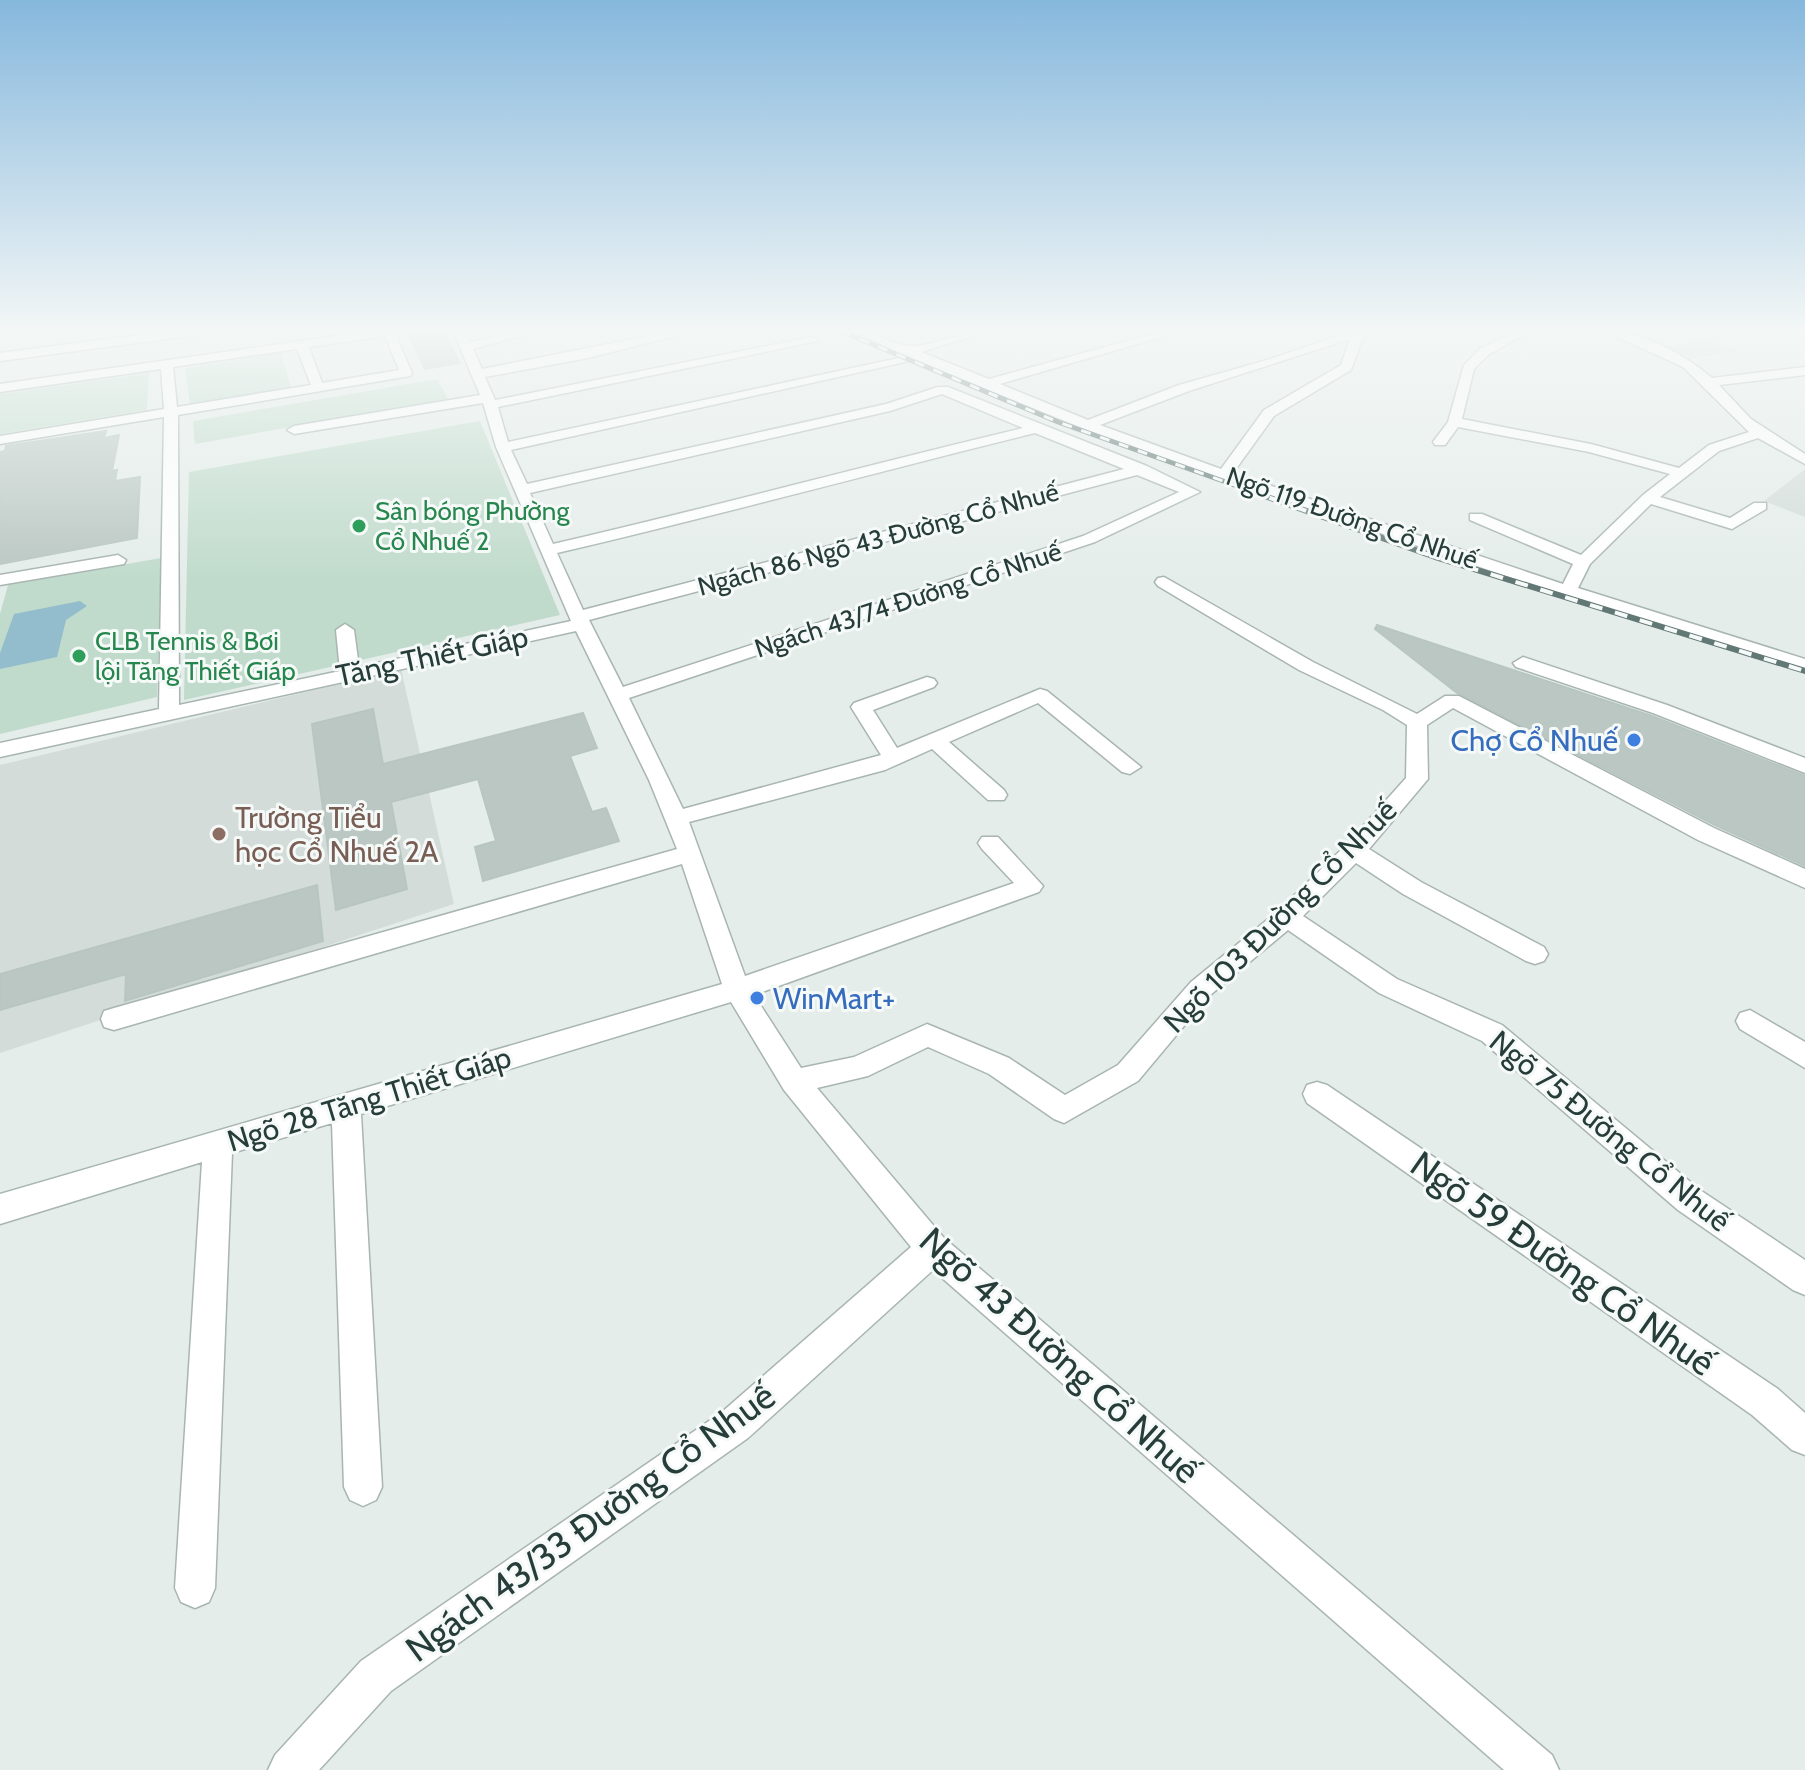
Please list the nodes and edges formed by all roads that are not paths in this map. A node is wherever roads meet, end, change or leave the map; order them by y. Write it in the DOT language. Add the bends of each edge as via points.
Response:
graph roads {
  1 [pos="171,413"];
  2 [pos="167,414"];
  3 [pos="376,414"];
  4 [pos="492,414"];
  5 [pos="651,414"];
  6 [pos="861,414"];
  7 [pos="998,414"];
  8 [pos="1053,414"];
  9 [pos="1100,414"];
  10 [pos="1269,414"];
  11 [pos="1457,414"];
  12 [pos="1737,414"];
  13 [pos="1072,422"];
  14 [pos="1455,422"];
  15 [pos="1034,429"];
  16 [pos="294,430"];
  17 [pos="1759,433"];
  18 [pos="0,440"];
  19 [pos="1440,442"];
  20 [pos="503,447"];
  21 [pos="1176,458"];
  22 [pos="1805,460"];
  23 [pos="1139,469"];
  24 [pos="1681,473"];
  25 [pos="1224,474"];
  26 [pos="522,490"];
  27 [pos="1648,498"];
  28 [pos="1760,506"];
  29 [pos="1476,517"];
  30 [pos="548,550"];
  31 [pos="118,560"];
  32 [pos="1583,562"];
  33 [pos="0,580"];
  34 [pos="1164,582"];
  35 [pos="1568,591"];
  36 [pos="581,621"];
  37 [pos="345,630"];
  38 [pos="1523,663"];
  39 [pos="1805,665"];
  40 [pos="350,674"];
  41 [pos="927,683"];
  42 [pos="619,695"];
  43 [pos="169,713"];
  44 [pos="1417,723"];
  45 [pos="934,740"];
  46 [pos="0,750"];
  47 [pos="893,758"];
  48 [pos="1805,766"];
  49 [pos="1130,767"];
  50 [pos="996,795"];
  51 [pos="676,818"];
  52 [pos="990,843"];
  53 [pos="1354,851"];
  54 [pos="690,853"];
  55 [pos="1805,879"];
  56 [pos="1287,917"];
  57 [pos="1535,954"];
  58 [pos="737,990"];
  59 [pos="114,1019"];
  60 [pos="1750,1021"];
  61 [pos="1805,1056"];
  62 [pos="794,1081"];
  63 [pos="1317,1094"];
  64 [pos="346,1106"];
  65 [pos="218,1144"];
  66 [pos="0,1209"];
  67 [pos="933,1249"];
  68 [pos="1805,1279"];
  69 [pos="1805,1437"];
  70 [pos="363,1487"];
  71 [pos="195,1588"];
  72 [pos="290,1770"];
  73 [pos="1537,1770"];
  1 -- 43 [label="street"];
  2 -- 18 [label="street"];
  3 -- 16 [label="street"];
  4 -- 20 [label="street, Ngõ 43 Đường Cổ Nhuế"];
  5 -- 20 [label="street"];
  6 -- 26 [label="street"];
  7 -- 15 [label="street"];
  8 -- 13 [label="street, Ngõ 119 Đường Cổ Nhuế"];
  9 -- 13 [label="street"];
  10 -- 25 [label="street"];
  11 -- 14 [label="street"];
  12 -- 17 [label="street"];
  13 -- 21 [label="street, Ngõ 119 Đường Cổ Nhuế"];
  14 -- 19 [label="street"];
  14 -- 24 [label="street" via="1591,448"];
  15 -- 23 [label="street"];
  15 -- 30 [label="street"];
  17 -- 22 [label="street"];
  17 -- 24 [label="street" via="1714,448"];
  20 -- 26 [label="street, Ngõ 43 Đường Cổ Nhuế"];
  21 -- 23 [label="street, Ngách 86 Ngõ 43 Đường Cổ Nhuế"];
  21 -- 25 [label="street, Ngõ 119 Đường Cổ Nhuế"];
  23 -- 36 [label="street, Ngách 86 Ngõ 43 Đường Cổ Nhuế"];
  23 -- 42 [label="street, Ngách 43/74 Đường Cổ Nhuế" via="1192,492 1089,539"];
  24 -- 27 [label="street"];
  25 -- 35 [label="street, Ngõ 119 Đường Cổ Nhuế"];
  26 -- 30 [label="street, Ngõ 43 Đường Cổ Nhuế"];
  27 -- 28 [label="street" via="1732,524"];
  27 -- 32 [label="street"];
  29 -- 32 [label="street"];
  30 -- 36 [label="street, Ngõ 43 Đường Cổ Nhuế"];
  31 -- 33 [label="street"];
  32 -- 35 [label="street"];
  34 -- 44 [label="street" via="1306,666"];
  35 -- 39 [label="street, Ngõ 119 Đường Cổ Nhuế"];
  36 -- 40 [label="street, Tăng Thiết Giáp"];
  36 -- 42 [label="street, Ngõ 43 Đường Cổ Nhuế"];
  37 -- 40 [label="street"];
  38 -- 48 [label="street"];
  40 -- 43 [label="street, Tăng Thiết Giáp"];
  41 -- 47 [label="street" via="861,707"];
  42 -- 51 [label="street, Ngõ 43 Đường Cổ Nhuế"];
  43 -- 46 [label="street, Tăng Thiết Giáp"];
  44 -- 53 [label="street, Ngõ 103 Đường Cổ Nhuế" via="1417,779"];
  44 -- 55 [label="street" via="1452,700 1706,834"];
  45 -- 47 [label="street"];
  45 -- 49 [label="street" via="1040,695"];
  45 -- 50 [label="street"];
  47 -- 51 [label="street"];
  51 -- 54 [label="street, Ngõ 43 Đường Cổ Nhuế"];
  52 -- 58 [label="street, Ngõ 28 Tăng Thiết Giáp" via="1031,886"];
  53 -- 56 [label="street, Ngõ 103 Đường Cổ Nhuế"];
  53 -- 57 [label="street"];
  54 -- 58 [label="street, Ngõ 43 Đường Cổ Nhuế"];
  54 -- 59 [label="street"];
  56 -- 62 [label="street, Ngõ 103 Đường Cổ Nhuế" via="1200,989 1128,1073 1064,1110 999,1066 927,1035 858,1068"];
  56 -- 68 [label="street, Ngõ 75 Đường Cổ Nhuế" via="1388,986 1492,1033 1689,1200"];
  58 -- 62 [label="street, Ngõ 43 Đường Cổ Nhuế"];
  58 -- 64 [label="street, Ngõ 28 Tăng Thiết Giáp"];
  60 -- 61 [label="street"];
  62 -- 67 [label="street, Ngõ 43 Đường Cổ Nhuế"];
  63 -- 69 [label="street, Ngõ 59 Đường Cổ Nhuế" via="1765,1402"];
  64 -- 65 [label="street, Ngõ 28 Tăng Thiết Giáp"];
  64 -- 70 [label="street"];
  65 -- 66 [label="street, Ngõ 28 Tăng Thiết Giáp"];
  65 -- 71 [label="street"];
  67 -- 72 [label="street, Ngách 43/33 Đường Cổ Nhuế" via="735,1425 376,1676"];
  67 -- 73 [label="street, Ngõ 43 Đường Cổ Nhuế"];
}
